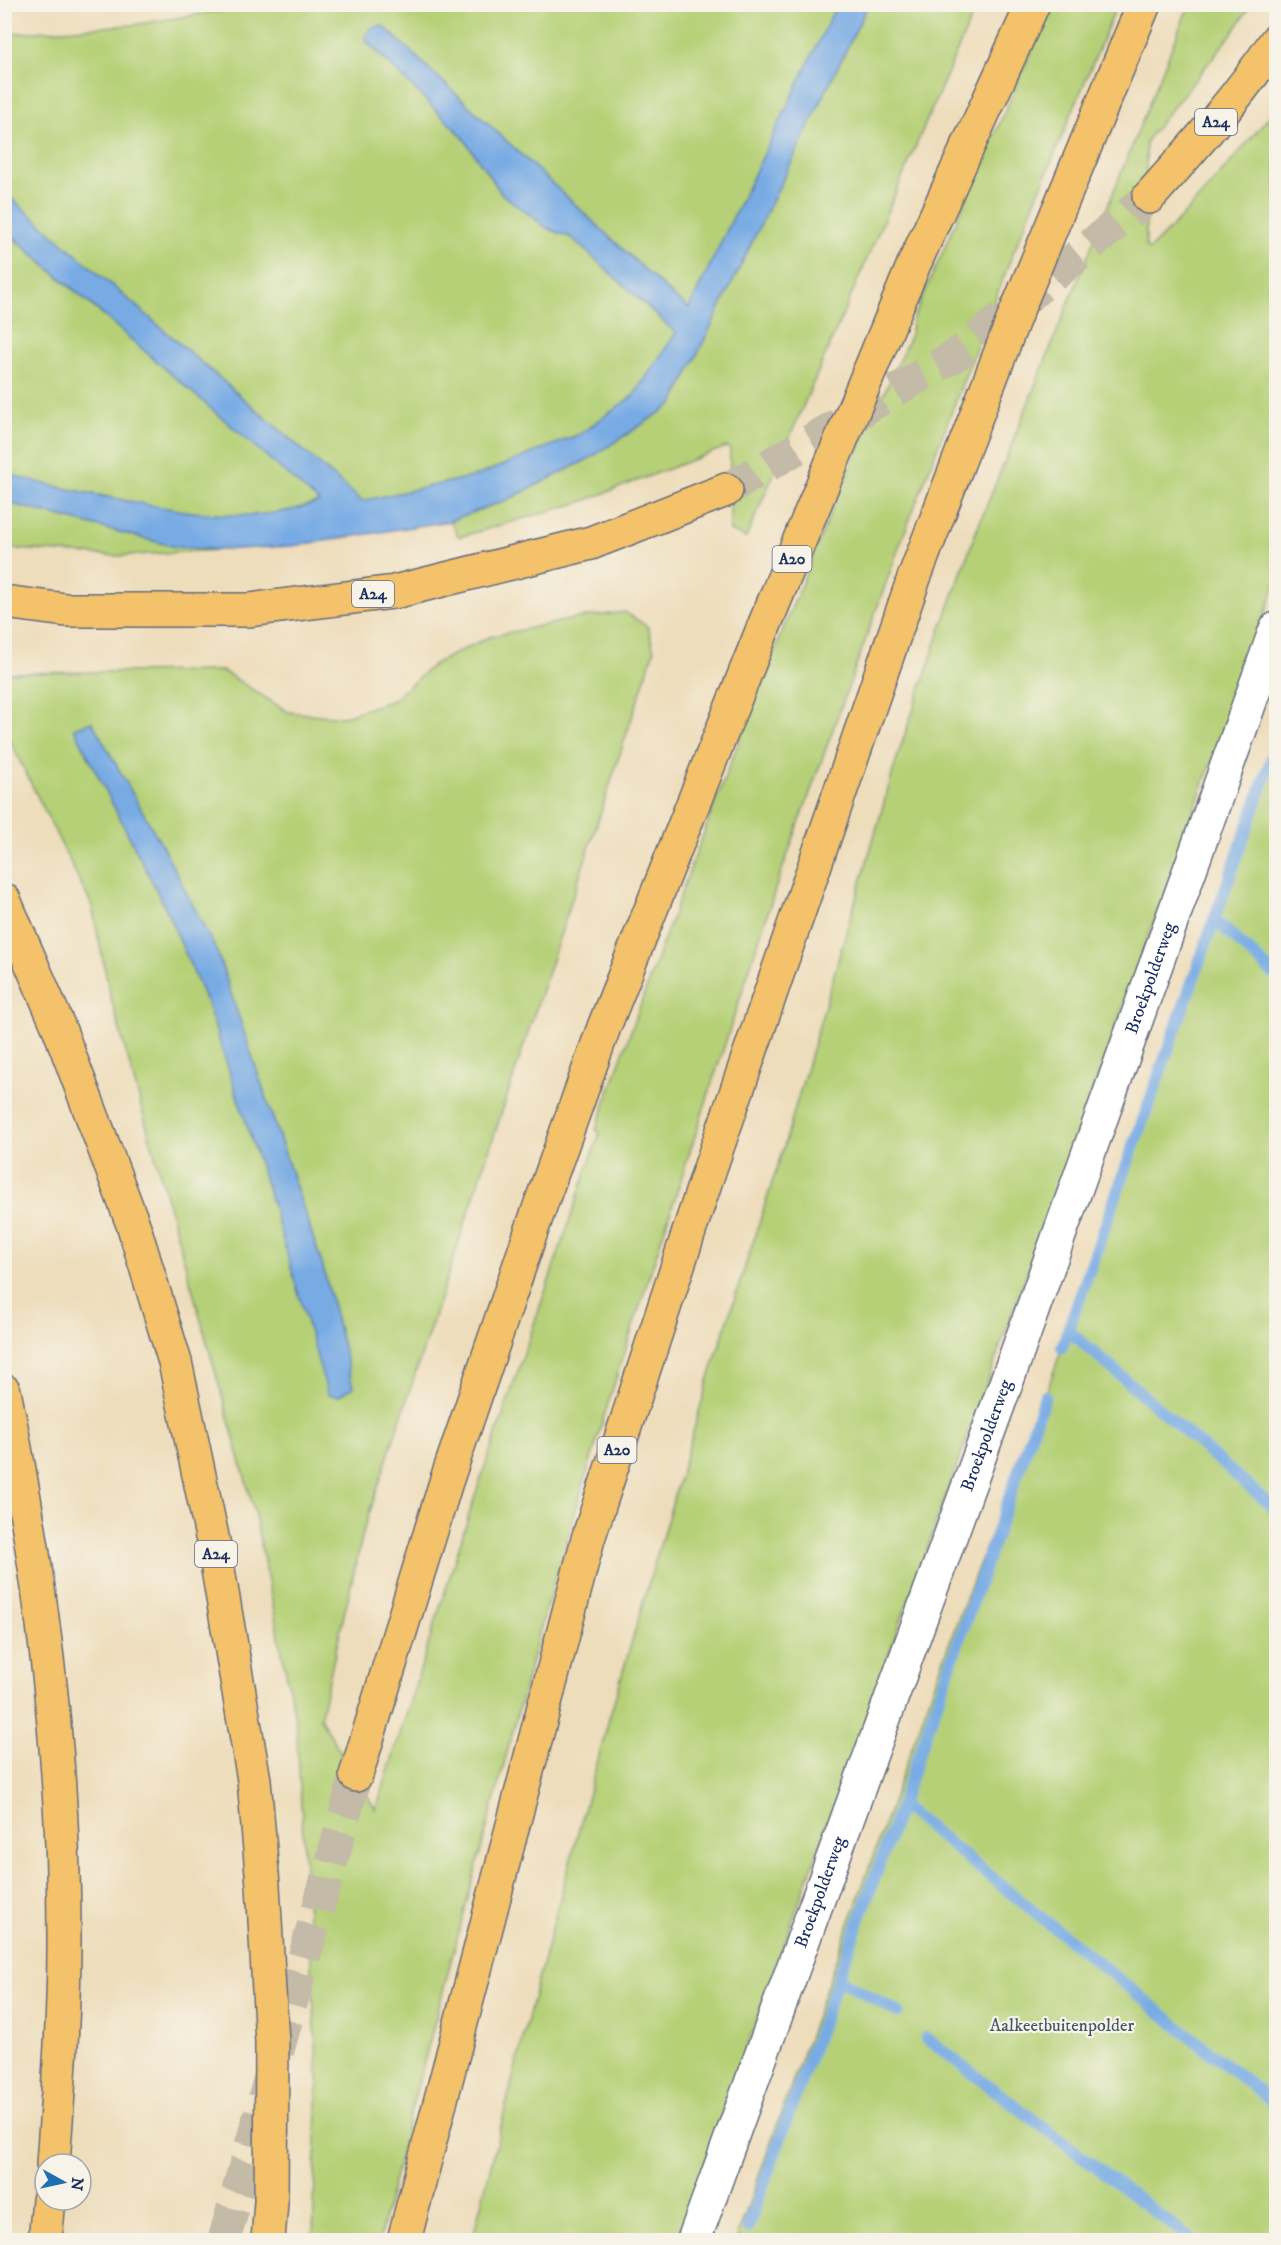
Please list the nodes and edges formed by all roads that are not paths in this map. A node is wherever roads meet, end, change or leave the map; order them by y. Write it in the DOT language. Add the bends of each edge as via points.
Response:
graph roads {
  1 [pos="1033,4"];
  2 [pos="1144,4"];
  3 [pos="1276,41"];
  4 [pos="1149,197"];
  5 [pos="726,490"];
  6 [pos="4,602"];
  7 [pos="1276,629"];
  8 [pos="4,900"];
  9 [pos="4,1391"];
  10 [pos="356,1775"];
  11 [pos="54,2152"];
  12 [pos="413,2203"];
  13 [pos="48,2212"];
  14 [pos="45,2241"];
  15 [pos="268,2241"];
  16 [pos="404,2241"];
  17 [pos="408,2241"];
  18 [pos="694,2241"];
  1 -- 10 [label="highway, A20" via="909,275 604,1027 446,1482"];
  2 -- 12 [label="highway, A20" via="1015,315 914,578 707,1176 588,1539"];
  3 -- 4 [label="highway, A24" via="1205,135"];
  5 -- 6 [label="highway, A24" via="591,543 394,592 249,610 66,610"];
  7 -- 18 [label="street, Broekpolderweg"];
  8 -- 15 [label="highway, A24" via="59,1028 134,1227 174,1362 214,1546 254,1780 263,1886 272,2043"];
  9 -- 11 [label="highway" via="42,1604 59,1794 64,1946"];
  12 -- 16 [label="highway, A20"];
  12 -- 17 [label="highway, A20"];
  13 -- 14 [label="highway"];
}
